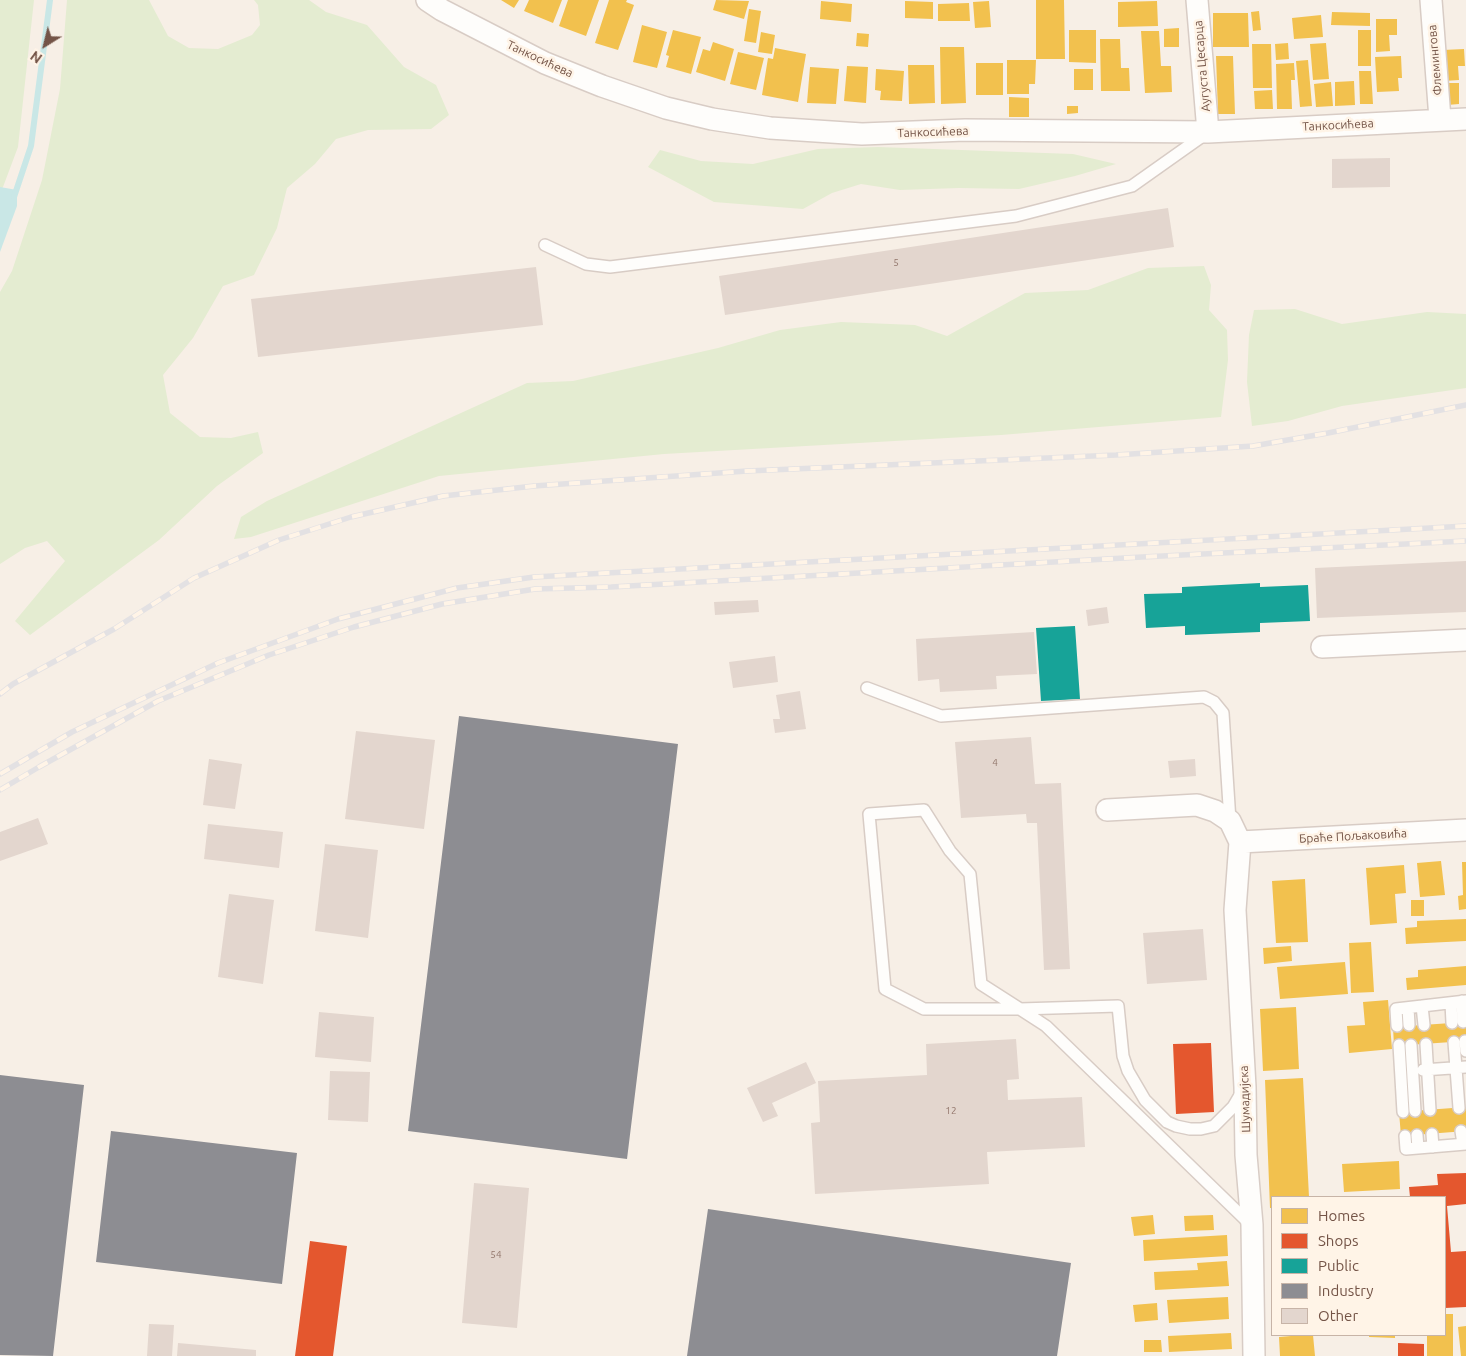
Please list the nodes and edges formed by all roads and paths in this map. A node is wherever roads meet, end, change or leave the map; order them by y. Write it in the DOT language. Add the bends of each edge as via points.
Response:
graph roads {
  1 [pos="427,0"];
  2 [pos="1197,0"];
  3 [pos="1430,0"];
  4 [pos="1440,119"];
  5 [pos="1466,119"];
  6 [pos="1208,132"];
  7 [pos="544,245"];
  8 [pos="1466,640"];
  9 [pos="1322,647"];
  10 [pos="867,688"];
  11 [pos="1107,810"];
  12 [pos="1230,821"];
  13 [pos="1466,830"];
  14 [pos="1240,842"];
  15 [pos="1460,1002"];
  16 [pos="1422,1006"];
  17 [pos="1020,1009"];
  18 [pos="1458,1022"];
  19 [pos="1424,1024"];
  20 [pos="1403,1026"];
  21 [pos="1411,1044"];
  22 [pos="1426,1044"];
  23 [pos="1399,1045"];
  24 [pos="1462,1045"];
  25 [pos="1461,1067"];
  26 [pos="1428,1070"];
  27 [pos="1413,1071"];
  28 [pos="1400,1072"];
  29 [pos="1245,1087"];
  30 [pos="1459,1108"];
  31 [pos="1430,1110"];
  32 [pos="1415,1111"];
  33 [pos="1403,1112"];
  34 [pos="1462,1131"];
  35 [pos="1432,1134"];
  36 [pos="1417,1135"];
  37 [pos="1405,1136"];
  38 [pos="1464,1144"];
  39 [pos="1433,1147"];
  40 [pos="1418,1148"];
  41 [pos="1252,1225"];
  42 [pos="1254,1356"];
  1 -- 6 [label="street, Танкосићева" via="553,66 666,108 712,119 770,128 862,134 965,130"];
  2 -- 6 [label="street, Аугуста Цесарца"];
  3 -- 4 [label="street, Флемингова"];
  4 -- 5 [label="street, Танкосићева"];
  4 -- 6 [label="street, Танкосићева"];
  6 -- 7 [label="lane" via="1132,186 1016,216 610,267 586,264"];
  8 -- 9 [label="street"];
  10 -- 12 [label="lane" via="941,716 1204,697 1214,702 1223,713"];
  11 -- 12 [label="street" via="1197,804"];
  12 -- 14 [label="street"];
  13 -- 14 [label="street, Браће Пољаковића"];
  14 -- 29 [label="street, Шумадијска" via="1234,910"];
  15 -- 16 [label="lane"];
  15 -- 18 [label="lane"];
  16 -- 19 [label="lane"];
  16 -- 20 [label="lane" via="1396,1009"];
  17 -- 17 [label="lane" via="982,984 970,874 950,852 924,810 869,814 885,989 924,1008"];
  17 -- 29 [label="lane" via="1118,1006 1123,1056 1128,1070 1146,1100 1167,1122 1176,1126 1190,1129 1214,1126"];
  17 -- 41 [label="lane" via="1046,1026"];
  21 -- 27 [label="lane"];
  22 -- 26 [label="lane"];
  23 -- 28 [label="lane"];
  24 -- 25 [label="lane"];
  25 -- 26 [label="lane"];
  25 -- 30 [label="lane"];
  26 -- 27 [label="lane"];
  26 -- 31 [label="lane"];
  27 -- 28 [label="lane"];
  27 -- 32 [label="lane"];
  28 -- 33 [label="lane"];
  29 -- 41 [label="street, Шумадијска"];
  34 -- 38 [label="lane"];
  35 -- 39 [label="lane"];
  36 -- 40 [label="lane"];
  37 -- 40 [label="lane" via="1406,1149"];
  38 -- 39 [label="lane"];
  39 -- 40 [label="lane"];
  41 -- 42 [label="street, Шумадијска"];
}
